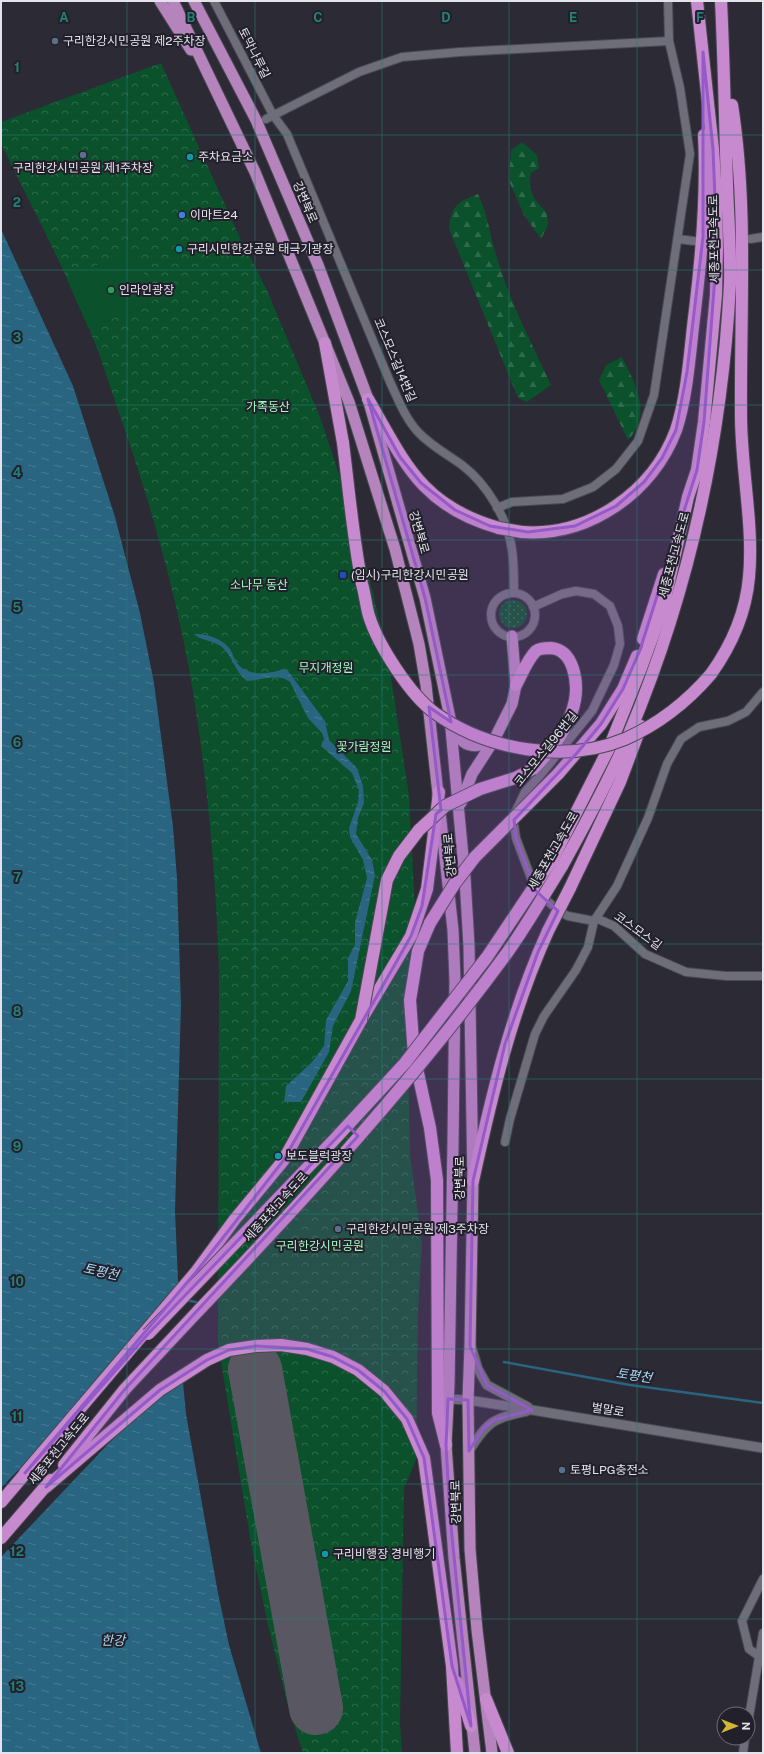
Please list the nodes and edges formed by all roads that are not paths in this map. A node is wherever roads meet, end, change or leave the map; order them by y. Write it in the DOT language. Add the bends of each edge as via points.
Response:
graph roads {
  1 [pos="160,1"];
  2 [pos="173,1"];
  3 [pos="194,1"];
  4 [pos="214,1"];
  5 [pos="668,1"];
  6 [pos="697,1"];
  7 [pos="721,1"];
  8 [pos="669,41"];
  9 [pos="703,52"];
  10 [pos="723,52"];
  11 [pos="216,89"];
  12 [pos="269,117"];
  13 [pos="763,237"];
  14 [pos="678,239"];
  15 [pos="750,239"];
  16 [pos="694,241"];
  17 [pos="325,343"];
  18 [pos="368,399"];
  19 [pos="688,497"];
  20 [pos="497,508"];
  21 [pos="700,514"];
  22 [pos="514,593"];
  23 [pos="533,607"];
  24 [pos="512,636"];
  25 [pos="516,685"];
  26 [pos="763,692"];
  27 [pos="450,718"];
  28 [pos="494,740"];
  29 [pos="439,792"];
  30 [pos="459,807"];
  31 [pos="557,863"];
  32 [pos="594,921"];
  33 [pos="763,976"];
  34 [pos="361,1020"];
  35 [pos="505,1142"];
  36 [pos="473,1181"];
  37 [pos="470,1346"];
  38 [pos="448,1399"];
  39 [pos="468,1400"];
  40 [pos="532,1410"];
  41 [pos="446,1445"];
  42 [pos="763,1448"];
  43 [pos="469,1451"];
  44 [pos="25,1474"];
  45 [pos="46,1487"];
  46 [pos="1,1502"];
  47 [pos="1,1538"];
  48 [pos="763,1579"];
  49 [pos="763,1633"];
  50 [pos="762,1658"];
  51 [pos="452,1666"];
  52 [pos="486,1699"];
  53 [pos="752,1706"];
  54 [pos="471,1726"];
  55 [pos="457,1753"];
  56 [pos="475,1753"];
  57 [pos="492,1753"];
  58 [pos="508,1753"];
  1 -- 11 [label="highway"];
  2 -- 11 [label="highway, 강변북로"];
  3 -- 18 [label="highway, 강변북로" via="256,120 318,265"];
  4 -- 12 [label="street, 토막나루길"];
  5 -- 8 [label="street"];
  6 -- 9 [label="highway, 세종포천고속도로"];
  7 -- 10 [label="highway, 세종포천고속도로"];
  8 -- 12 [label="street" via="402,57 359,72"];
  8 -- 14 [label="street" via="680,88 690,154"];
  9 -- 18 [label="highway, bridge" via="702,237 687,372 676,430 654,470 634,493 601,515 575,526 543,532 522,532 477,521 442,502 421,483 400,457"];
  9 -- 19 [label="highway, 세종포천고속도로" via="716,195 716,295 704,422 697,470"];
  10 -- 17 [label="highway, bridge" via="740,184 743,249 741,416 750,564 748,589 740,618 728,646 711,674 682,704 655,724 624,739 583,749 539,752 484,738 434,712 412,689 392,663 369,617 358,563 343,443"];
  10 -- 21 [label="highway, 세종포천고속도로" via="730,282 715,433"];
  11 -- 17 [label="highway, 강변북로" via="283,237"];
  12 -- 20 [label="street, 코스모스길14번길" via="287,134 407,418 438,450 462,465 476,479"];
  13 -- 15 [label="street"];
  14 -- 16 [label="street"];
  14 -- 20 [label="street" via="654,395 638,441 616,469 593,487 563,499 512,502"];
  17 -- 29 [label="highway, 강변북로" via="360,436 419,644"];
  18 -- 27 [label="highway, 강변북로" via="425,598"];
  19 -- 31 [label="highway, 세종포천고속도로" via="664,602 641,668 609,748"];
  19 -- 41 [label="highway, bridge" via="640,650 623,689 601,724 558,774 475,857 430,923 418,951 410,1000 411,1028 437,1180 438,1414"];
  20 -- 22 [label="street, 코스모스길14번길" via="512,549"];
  21 -- 31 [label="highway, 세종포천고속도로" via="669,624 629,734 609,777"];
  21 -- 36 [label="highway, bridge" via="685,599 649,704 620,782 548,931 519,1002 505,1044"];
  22 -- 23 [label="street" via="526,597"];
  22 -- 24 [label="street" via="502,596 491,611 493,623 500,633"];
  23 -- 24 [label="street" via="534,617 530,627 522,634"];
  23 -- 32 [label="street, 코스모스길96번길" via="562,594 576,591 594,594 610,606 618,626 620,644 614,665 592,711 525,792 513,817 516,838 536,892 560,912"];
  24 -- 25 [label="highway"];
  25 -- 28 [label="highway" via="512,704"];
  25 -- 34 [label="highway, bridge" via="529,660 537,651 556,649 563,652 574,671 576,687 570,717 551,751 533,769 515,778 480,789 446,806 419,830 399,856 387,880"];
  26 -- 32 [label="street" via="746,712 728,721 699,727 681,739 667,764 648,818 617,886"];
  27 -- 28 [label="highway" via="462,741 472,746 481,746"];
  27 -- 30 [label="highway, 강변북로"];
  28 -- 30 [label="highway" via="472,774"];
  29 -- 34 [label="highway" via="427,889 411,936"];
  29 -- 38 [label="highway, 강변북로" via="451,904 455,981"];
  30 -- 36 [label="highway, 강변북로" via="469,946"];
  31 -- 44 [label="highway, 세종포천고속도로, bridge" via="405,1063 148,1334"];
  31 -- 45 [label="highway, 세종포천고속도로, bridge" via="508,952 401,1088 283,1221 125,1389"];
  32 -- 33 [label="street, 코스모스길" via="598,919 614,926 645,954 686,972"];
  32 -- 35 [label="street" via="588,947 576,970 544,1016 535,1034"];
  34 -- 44 [label="highway" via="282,1161 196,1272"];
  36 -- 37 [label="highway, 강변북로"];
  37 -- 39 [label="highway, 강변북로"];
  37 -- 40 [label="street" via="478,1369 488,1385"];
  38 -- 39 [label="street, 벌말로"];
  38 -- 41 [label="highway, 강변북로"];
  39 -- 40 [label="street, 벌말로"];
  39 -- 43 [label="highway, 강변북로"];
  40 -- 42 [label="street, 벌말로"];
  40 -- 43 [label="street" via="494,1420 483,1429"];
  41 -- 54 [label="highway, 강변북로" via="454,1558"];
  43 -- 52 [label="highway, 강변북로" via="470,1549"];
  44 -- 46 [label="highway, 세종포천고속도로"];
  45 -- 47 [label="highway, 세종포천고속도로"];
  45 -- 51 [label="highway" via="160,1390 207,1360 229,1350 281,1345 333,1357 358,1370 384,1391 407,1418 424,1458"];
  48 -- 50 [label="street" via="742,1622 749,1649"];
  49 -- 50 [label="street"];
  50 -- 53 [label="street"];
  51 -- 54 [label="highway"];
  51 -- 55 [label="highway"];
  52 -- 57 [label="highway, 강변북로"];
  52 -- 58 [label="highway"];
  54 -- 56 [label="highway, 강변북로"];
}
